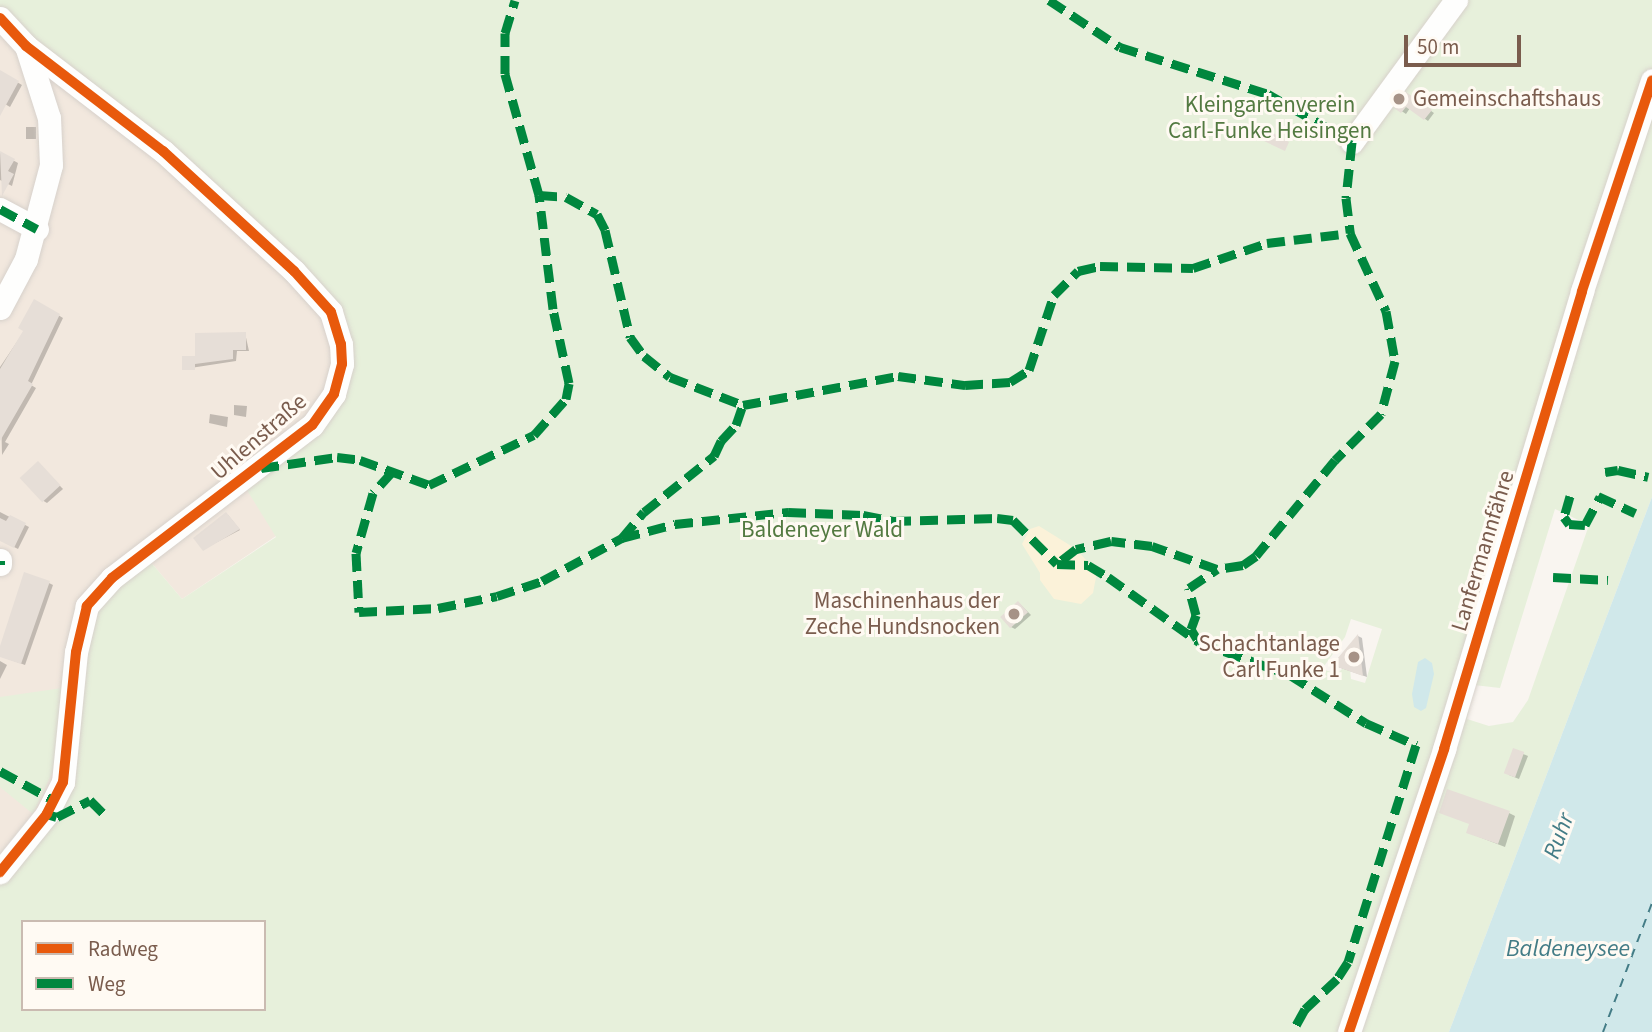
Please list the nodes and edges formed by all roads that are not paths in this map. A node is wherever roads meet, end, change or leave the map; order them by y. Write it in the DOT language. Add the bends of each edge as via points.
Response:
graph roads {
  1 [pos="1456,0"];
  2 [pos="0,18"];
  3 [pos="26,46"];
  4 [pos="1652,80"];
  5 [pos="1352,142"];
  6 [pos="0,209"];
  7 [pos="37,229"];
  8 [pos="0,308"];
  9 [pos="0,871"];
  10 [pos="1349,1032"];
  1 -- 5 [label="street"];
  2 -- 3 [label="street, Uhlenstraße"];
  3 -- 7 [label="street" via="43,93 51,143"];
  3 -- 9 [label="street, Uhlenstraße" via="163,151 294,271 331,312 342,364 334,394 312,425 112,578 87,606 76,652 63,782 47,814"];
  4 -- 10 [label="street, Lanfermannfähre" via="1582,290 1444,749"];
  6 -- 7 [label="street"];
  7 -- 8 [label="street"];
}
